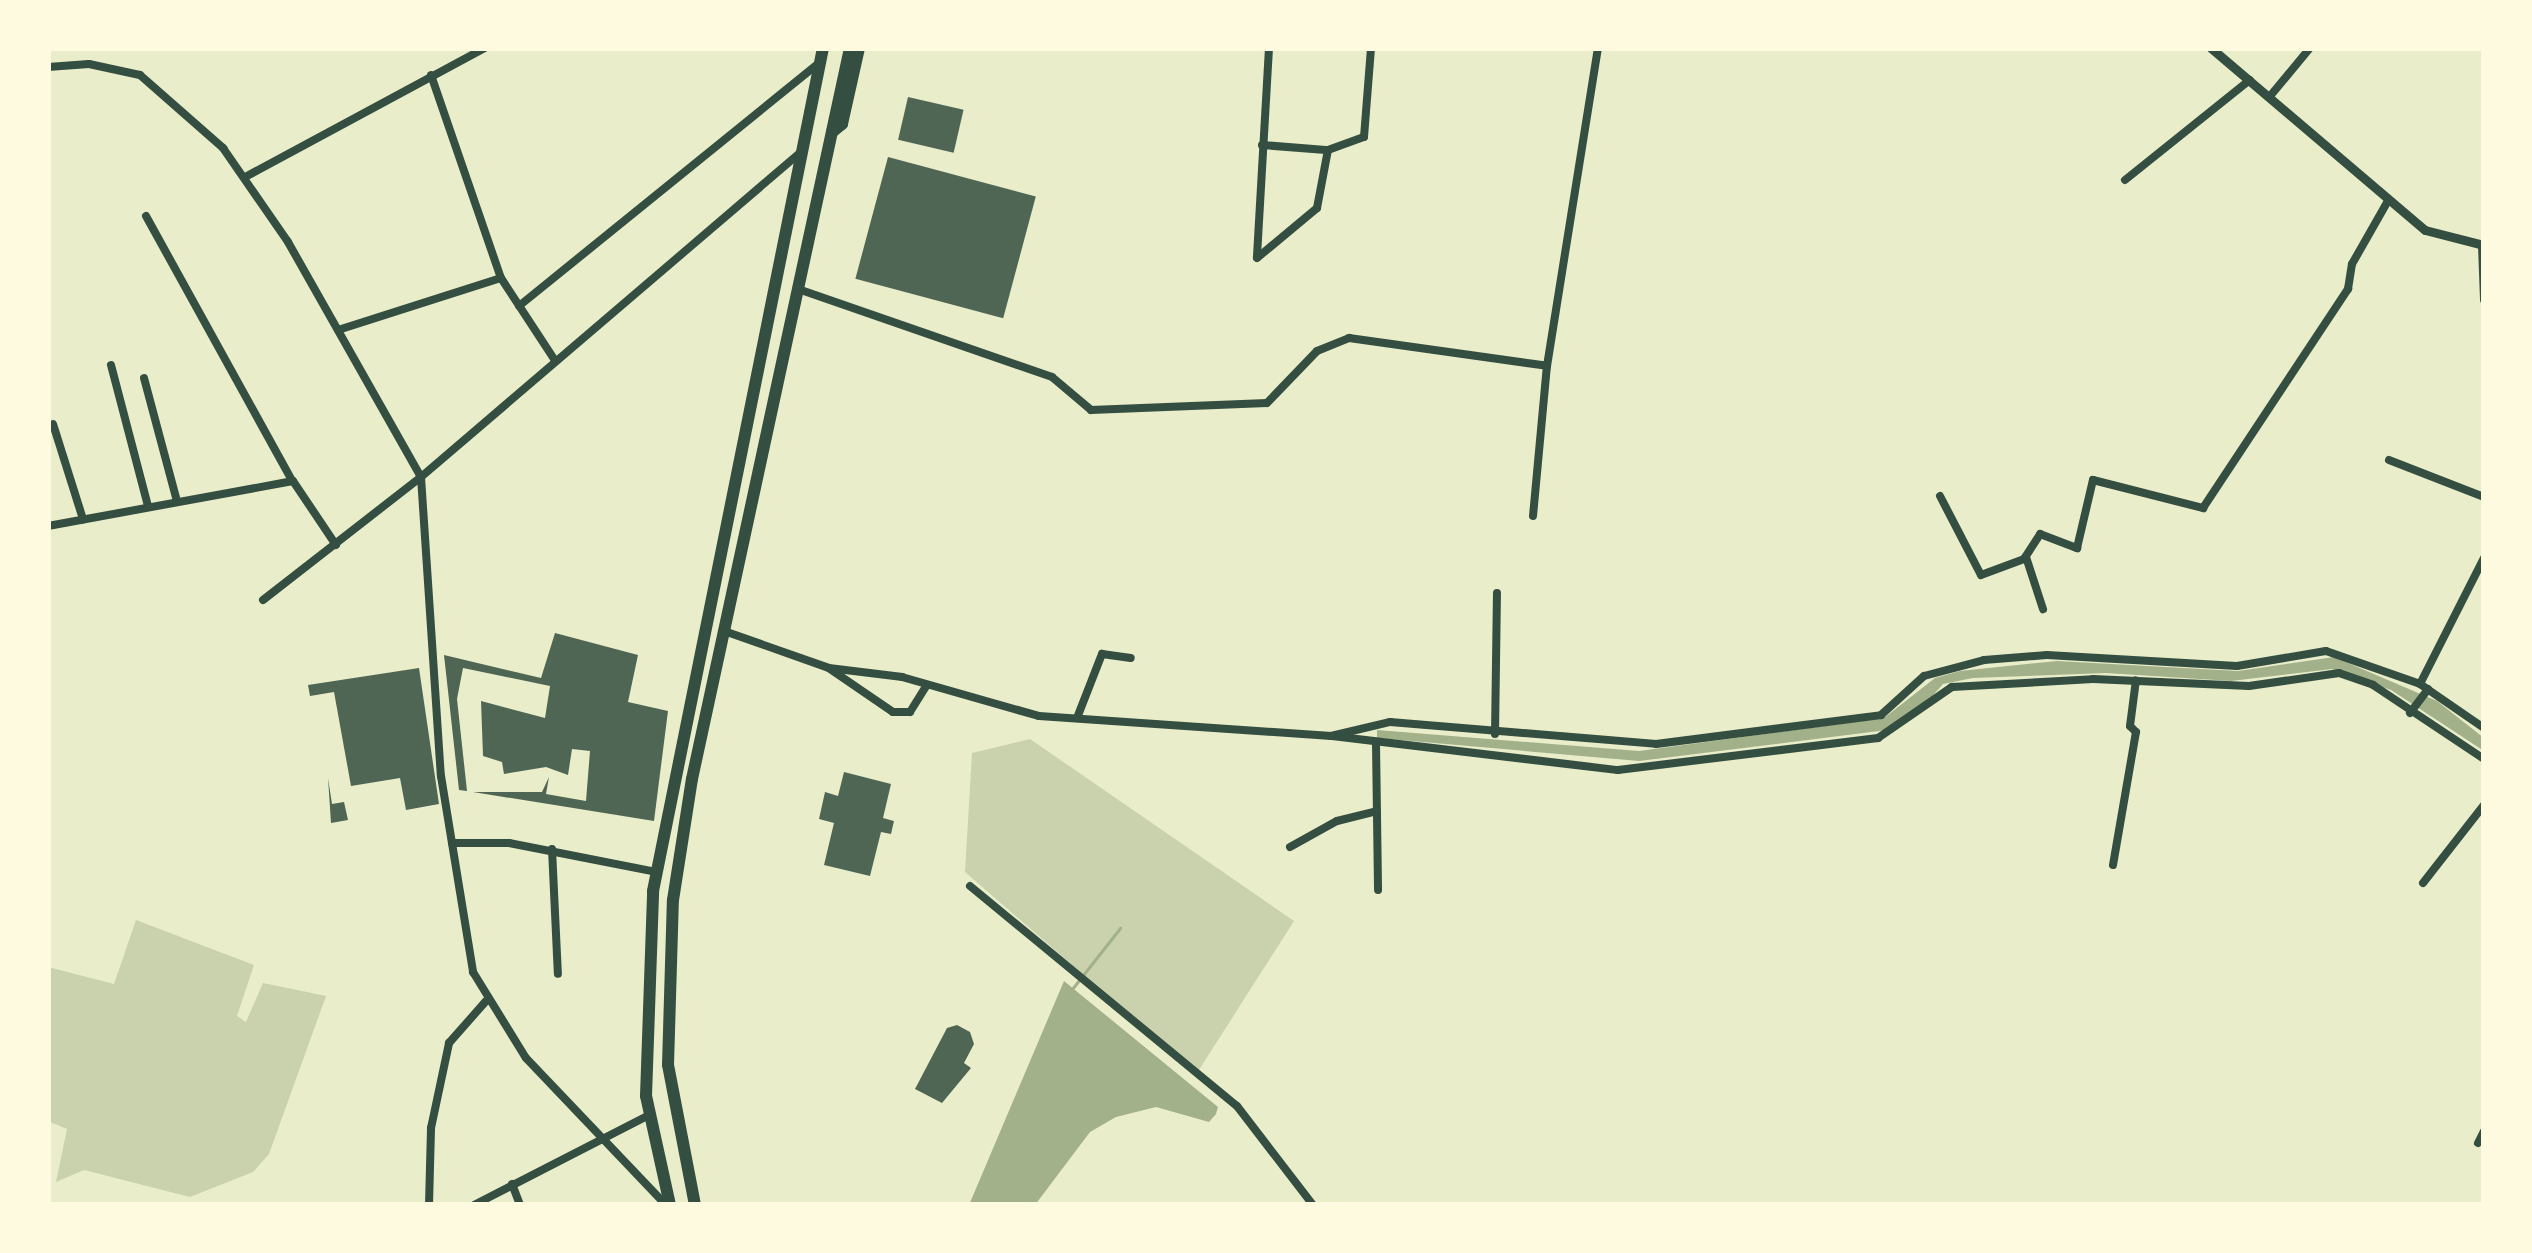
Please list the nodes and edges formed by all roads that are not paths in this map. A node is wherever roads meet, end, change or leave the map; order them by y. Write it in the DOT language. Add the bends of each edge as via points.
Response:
graph roads {
  1 [pos="485,48"];
  2 [pos="854,48"];
  3 [pos="1270,48"];
  4 [pos="1371,48"];
  5 [pos="1598,48"];
  6 [pos="2211,48"];
  7 [pos="2310,48"];
  8 [pos="822,55"];
  9 [pos="48,68"];
  10 [pos="431,75"];
  11 [pos="2251,79"];
  12 [pos="2271,94"];
  13 [pos="1262,145"];
  14 [pos="1328,150"];
  15 [pos="801,152"];
  16 [pos="247,176"];
  17 [pos="2125,180"];
  18 [pos="2388,201"];
  19 [pos="146,216"];
  20 [pos="2483,245"];
  21 [pos="501,278"];
  22 [pos="798,289"];
  23 [pos="2484,300"];
  24 [pos="519,306"];
  25 [pos="338,330"];
  26 [pos="554,358"];
  27 [pos="111,364"];
  28 [pos="1547,367"];
  29 [pos="144,377"];
  30 [pos="53,424"];
  31 [pos="2389,460"];
  32 [pos="421,477"];
  33 [pos="293,481"];
  34 [pos="1940,496"];
  35 [pos="2484,497"];
  36 [pos="177,501"];
  37 [pos="148,506"];
  38 [pos="1533,516"];
  39 [pos="83,519"];
  40 [pos="48,526"];
  41 [pos="336,545"];
  42 [pos="2026,557"];
  43 [pos="2484,558"];
  44 [pos="1498,593"];
  45 [pos="262,600"];
  46 [pos="2043,609"];
  47 [pos="724,631"];
  48 [pos="1131,658"];
  49 [pos="829,668"];
  50 [pos="2136,680"];
  51 [pos="926,686"];
  52 [pos="2425,688"];
  53 [pos="2411,711"];
  54 [pos="1077,718"];
  55 [pos="2484,728"];
  56 [pos="1495,734"];
  57 [pos="1331,736"];
  58 [pos="1376,744"];
  59 [pos="2484,758"];
  60 [pos="2484,805"];
  61 [pos="1377,811"];
  62 [pos="452,843"];
  63 [pos="1290,847"];
  64 [pos="552,849"];
  65 [pos="2113,865"];
  66 [pos="657,872"];
  67 [pos="2423,883"];
  68 [pos="970,886"];
  69 [pos="1378,890"];
  70 [pos="558,974"];
  71 [pos="486,1001"];
  72 [pos="674,1112"];
  73 [pos="649,1115"];
  74 [pos="2484,1131"];
  75 [pos="598,1137"];
  76 [pos="2478,1143"];
  77 [pos="512,1184"];
  78 [pos="429,1205"];
  79 [pos="474,1205"];
  80 [pos="520,1205"];
  81 [pos="668,1205"];
  82 [pos="694,1205"];
  83 [pos="1313,1205"];
  1 -- 10 [label="street"];
  2 -- 22 [label="highway"];
  3 -- 13 [label="street"];
  4 -- 14 [label="street" via="1364,137"];
  5 -- 28 [label="street"];
  6 -- 11 [label="main road"];
  7 -- 12 [label="street"];
  8 -- 15 [label="highway"];
  8 -- 24 [label="street"];
  9 -- 16 [label="street" via="89,64 140,75 193,115"];
  10 -- 16 [label="street"];
  10 -- 21 [label="street"];
  11 -- 12 [label="main road"];
  11 -- 17 [label="street"];
  12 -- 18 [label="main road"];
  13 -- 14 [label="street"];
  13 -- 14 [label="street" via="1257,258 1317,208"];
  15 -- 26 [label="street"];
  15 -- 66 [label="highway"];
  16 -- 25 [label="street"];
  18 -- 20 [label="main road" via="2426,230"];
  18 -- 42 [label="street" via="2352,264 2348,290 2203,508 2093,480 2077,548 2050,532"];
  19 -- 33 [label="street"];
  20 -- 23 [label="street"];
  21 -- 24 [label="street"];
  21 -- 25 [label="street"];
  22 -- 28 [label="street" via="1052,377 1091,410 1267,403 1317,351 1349,338"];
  22 -- 47 [label="highway"];
  24 -- 26 [label="street"];
  25 -- 32 [label="street"];
  26 -- 32 [label="street"];
  27 -- 37 [label="street"];
  28 -- 38 [label="street"];
  29 -- 36 [label="street"];
  30 -- 39 [label="street"];
  31 -- 35 [label="street"];
  32 -- 41 [label="street"];
  32 -- 62 [label="street"];
  33 -- 36 [label="street"];
  33 -- 41 [label="street"];
  34 -- 42 [label="street" via="1976,573"];
  36 -- 37 [label="street"];
  37 -- 39 [label="street"];
  39 -- 40 [label="street"];
  41 -- 45 [label="street"];
  42 -- 46 [label="street"];
  43 -- 52 [label="street"];
  44 -- 56 [label="street"];
  47 -- 49 [label="street"];
  47 -- 72 [label="highway" via="673,901 666,998"];
  48 -- 54 [label="street" via="1102,654"];
  49 -- 51 [label="street"];
  49 -- 51 [label="street" via="893,712 910,712"];
  50 -- 53 [label="street" via="2249,686 2339,673"];
  50 -- 58 [label="street" via="1952,687 1922,716 1878,738 1692,764 1618,770"];
  50 -- 65 [label="street" via="2134,749"];
  51 -- 54 [label="street"];
  52 -- 53 [label="street"];
  52 -- 55 [label="street"];
  52 -- 56 [label="street" via="2326,651 2237,666 2048,655 1943,668 1881,715 1657,744"];
  53 -- 59 [label="street"];
  54 -- 57 [label="street"];
  56 -- 57 [label="street" via="1390,722"];
  57 -- 58 [label="street"];
  58 -- 61 [label="street"];
  60 -- 67 [label="street"];
  61 -- 63 [label="street"];
  61 -- 69 [label="street"];
  62 -- 64 [label="street"];
  62 -- 71 [label="street" via="467,952"];
  64 -- 66 [label="street"];
  64 -- 70 [label="street"];
  66 -- 73 [label="highway" via="645,995"];
  68 -- 83 [label="street" via="1237,1106"];
  71 -- 75 [label="street"];
  71 -- 78 [label="street" via="449,1043 430,1128"];
  72 -- 73 [label="highway"];
  72 -- 82 [label="highway"];
  73 -- 75 [label="street"];
  73 -- 81 [label="highway"];
  74 -- 76 [label="street"];
  75 -- 77 [label="street"];
  75 -- 81 [label="street"];
  77 -- 79 [label="street"];
  77 -- 80 [label="street"];
}
